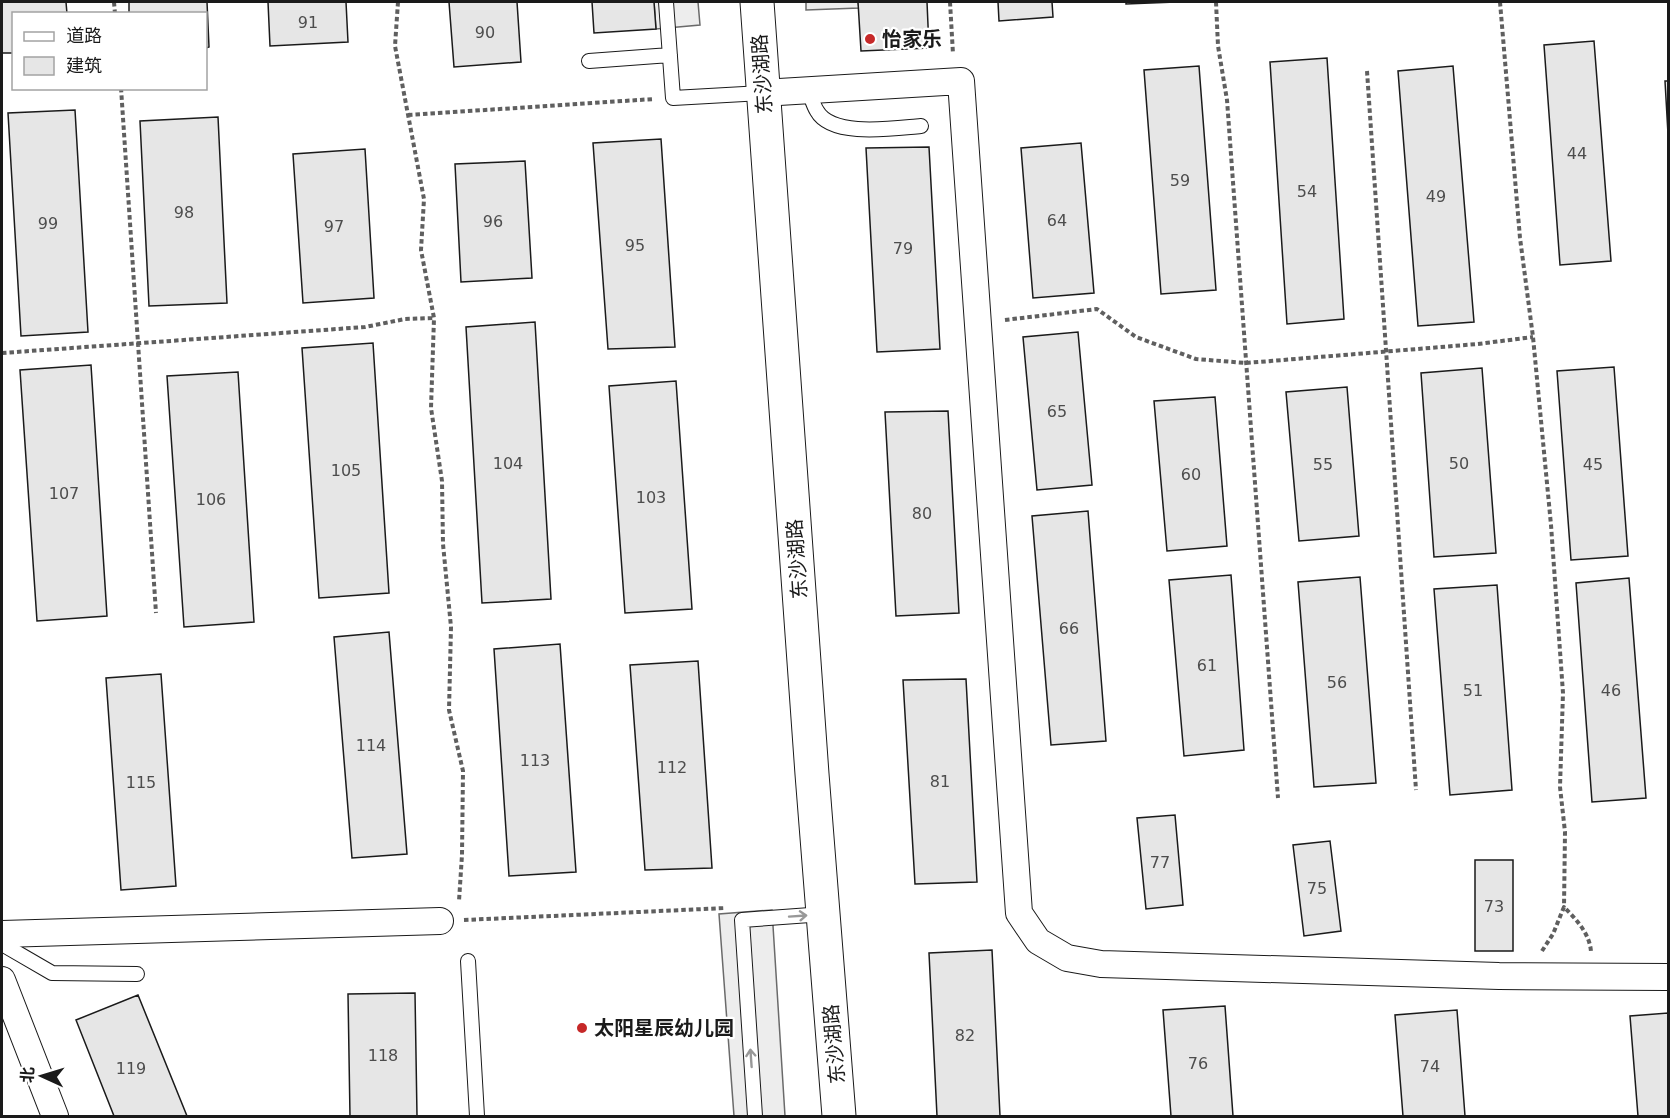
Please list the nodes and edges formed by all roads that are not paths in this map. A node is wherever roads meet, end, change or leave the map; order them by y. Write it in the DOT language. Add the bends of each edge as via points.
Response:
graph roads {
  1 [pos="666,2"];
  2 [pos="757,2"];
  3 [pos="670,56"];
  4 [pos="589,61"];
  5 [pos="808,89"];
  6 [pos="762,93"];
  7 [pos="921,126"];
  8 [pos="824,914"];
  9 [pos="449,920"];
  10 [pos="2,934"];
  11 [pos="2,944"];
  12 [pos="468,961"];
  13 [pos="137,974"];
  14 [pos="1668,977"];
  15 [pos="2,980"];
  16 [pos="55,1116"];
  17 [pos="477,1116"];
  18 [pos="755,1116"];
  19 [pos="840,1116"];
  1 -- 3 [label="lane"];
  2 -- 6 [label="main road, 东沙湖路"];
  3 -- 4 [label="lane"];
  3 -- 6 [label="lane" via="673,98"];
  5 -- 6 [label="street"];
  5 -- 7 [label="lane" via="817,113 834,126 859,130"];
  5 -- 14 [label="street" via="961,81 1019,913 1038,941 1067,958 1101,964"];
  6 -- 8 [label="main road, 东沙湖路"];
  18 -- 8 [label="lane, one-way" via="742,920"];
  8 -- 19 [label="main road, 东沙湖路"];
  9 -- 10 [label="street"];
  11 -- 13 [label="lane" via="52,973"];
  12 -- 17 [label="lane"];
  15 -- 16 [label="street"];
}
